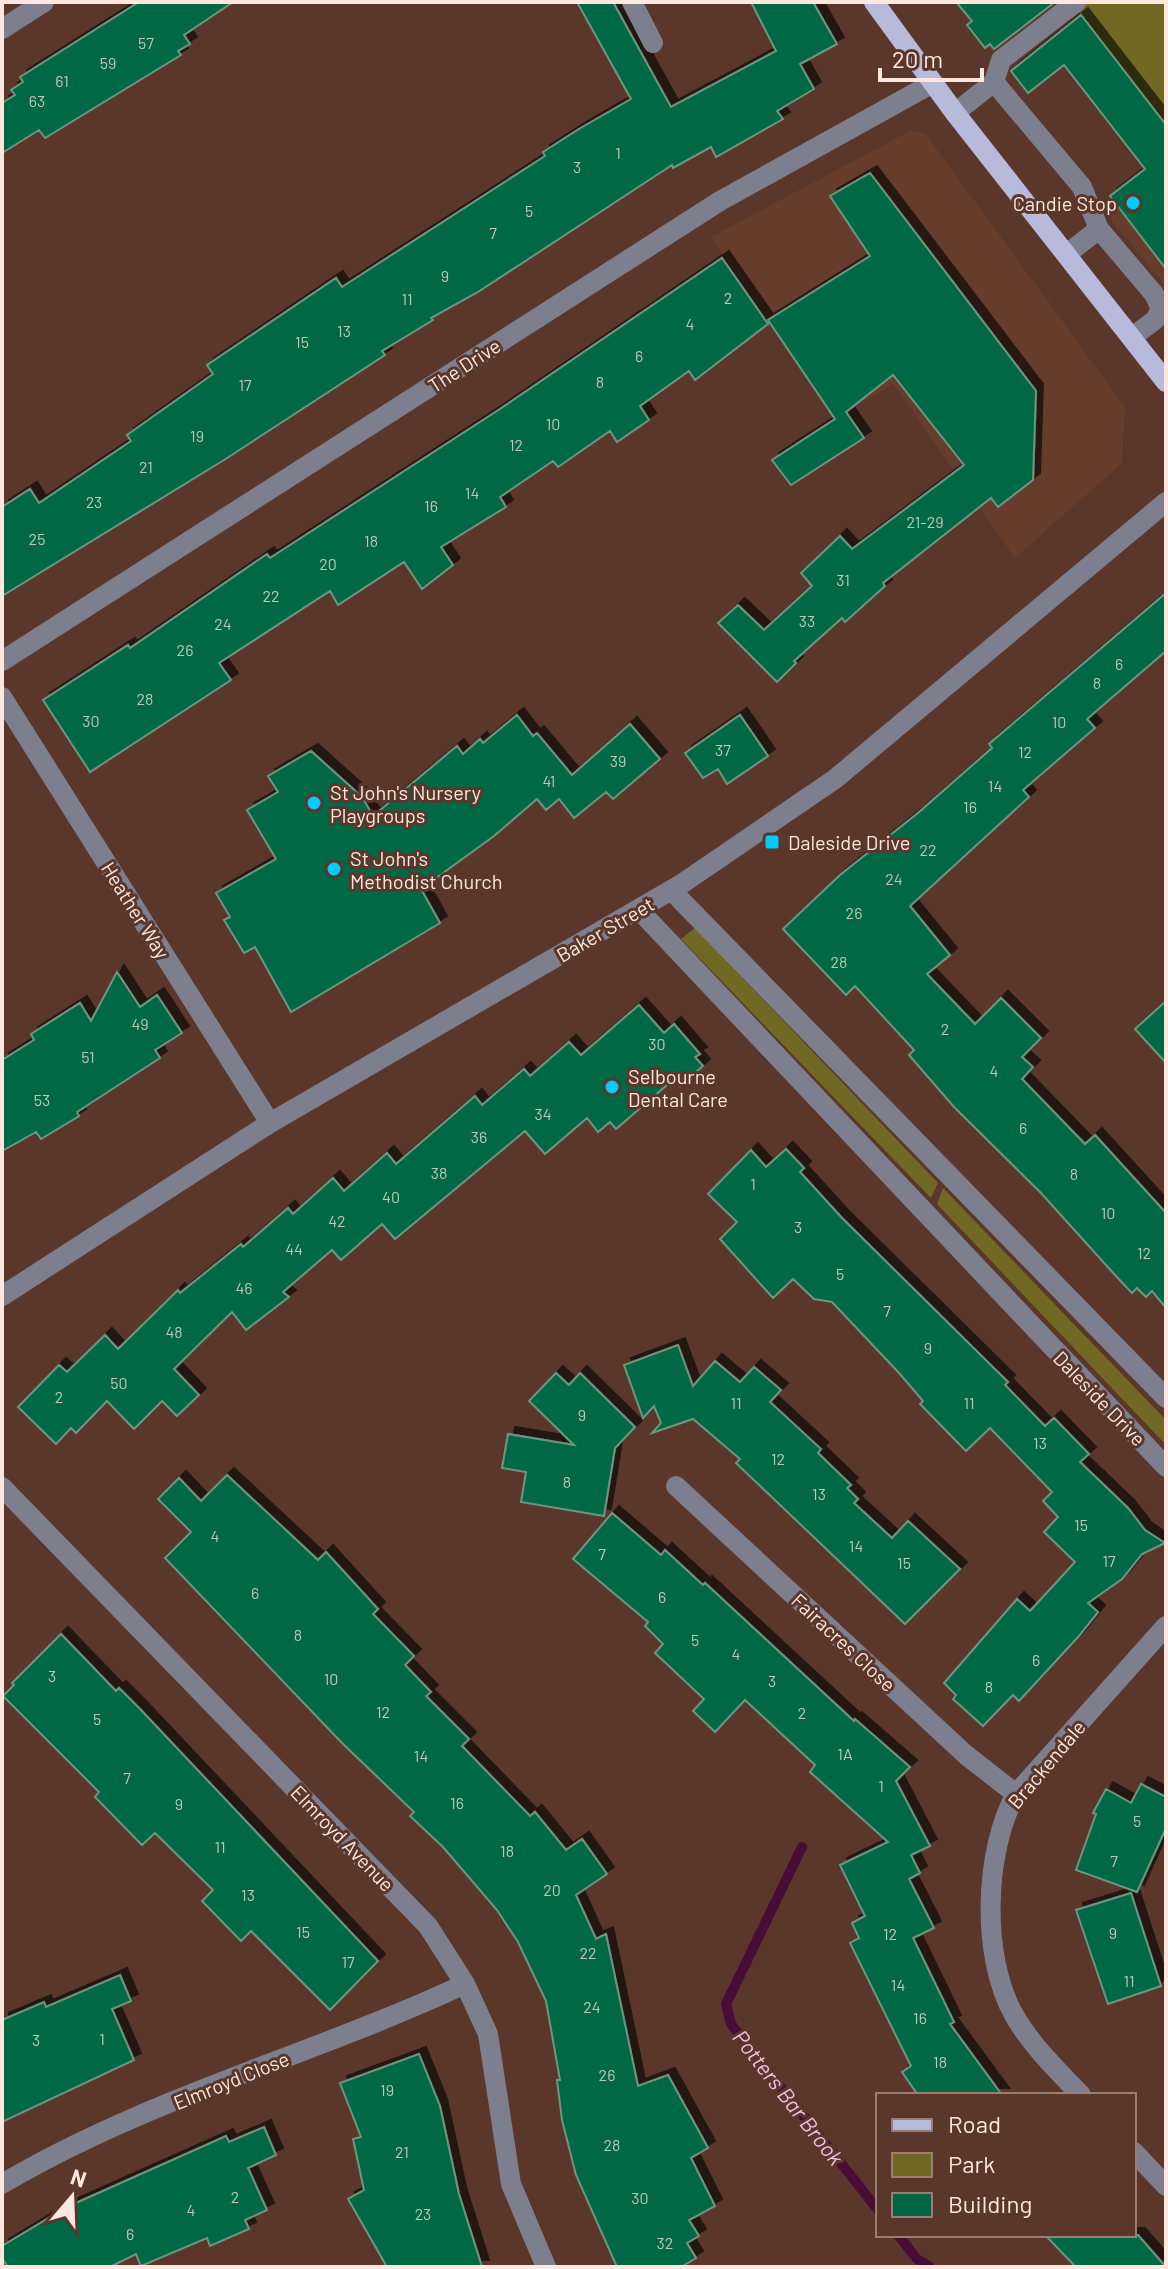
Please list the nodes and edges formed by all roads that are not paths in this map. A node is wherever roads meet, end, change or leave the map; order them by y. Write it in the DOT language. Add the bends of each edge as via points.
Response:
graph roads {
  1 [pos="44,2"];
  2 [pos="632,2"];
  3 [pos="874,2"];
  4 [pos="1076,2"];
  5 [pos="2,29"];
  6 [pos="653,43"];
  7 [pos="994,82"];
  8 [pos="933,83"];
  9 [pos="955,113"];
  10 [pos="1099,229"];
  11 [pos="1067,254"];
  12 [pos="1132,337"];
  13 [pos="1166,382"];
  14 [pos="1166,502"];
  15 [pos="2,661"];
  16 [pos="2,697"];
  17 [pos="672,891"];
  18 [pos="639,910"];
  19 [pos="270,1123"];
  20 [pos="2,1296"];
  21 [pos="1166,1398"];
  22 [pos="1166,1467"];
  23 [pos="676,1486"];
  24 [pos="2,1487"];
  25 [pos="1166,1626"];
  26 [pos="1016,1794"];
  27 [pos="465,1984"];
  28 [pos="1079,2093"];
  29 [pos="1136,2154"];
  30 [pos="2,2184"];
  31 [pos="1166,2186"];
  32 [pos="546,2267"];
  1 -- 5 [label="street"];
  2 -- 6 [label="street"];
  3 -- 8 [label="main road"];
  4 -- 7 [label="street" via="1001,60"];
  7 -- 9 [label="street"];
  7 -- 10 [label="street" via="1082,187"];
  8 -- 9 [label="main road"];
  8 -- 15 [label="street, The Drive" via="720,201"];
  9 -- 11 [label="main road"];
  10 -- 11 [label="street"];
  10 -- 12 [label="street" via="1161,309"];
  11 -- 12 [label="main road"];
  12 -- 13 [label="main road"];
  14 -- 17 [label="street, Baker Street" via="835,779"];
  16 -- 19 [label="street, Heather Way"];
  17 -- 18 [label="street, Baker Street"];
  17 -- 21 [label="street"];
  18 -- 19 [label="street, Baker Street"];
  18 -- 22 [label="street, Daleside Drive"];
  19 -- 20 [label="street, Baker Street"];
  23 -- 26 [label="street, Fairacres Close" via="966,1755"];
  24 -- 27 [label="street, Elmroyd Avenue" via="428,1926"];
  25 -- 26 [label="street, Brackendale"];
  26 -- 28 [label="street, Brackendale" via="1004,1816 992,1885 999,1973 1013,2013 1040,2053"];
  27 -- 30 [label="street, Elmroyd Close" via="113,2127"];
  27 -- 32 [label="street, Elmroyd Avenue" via="488,2034 511,2184"];
  29 -- 31 [label="street"];
}
